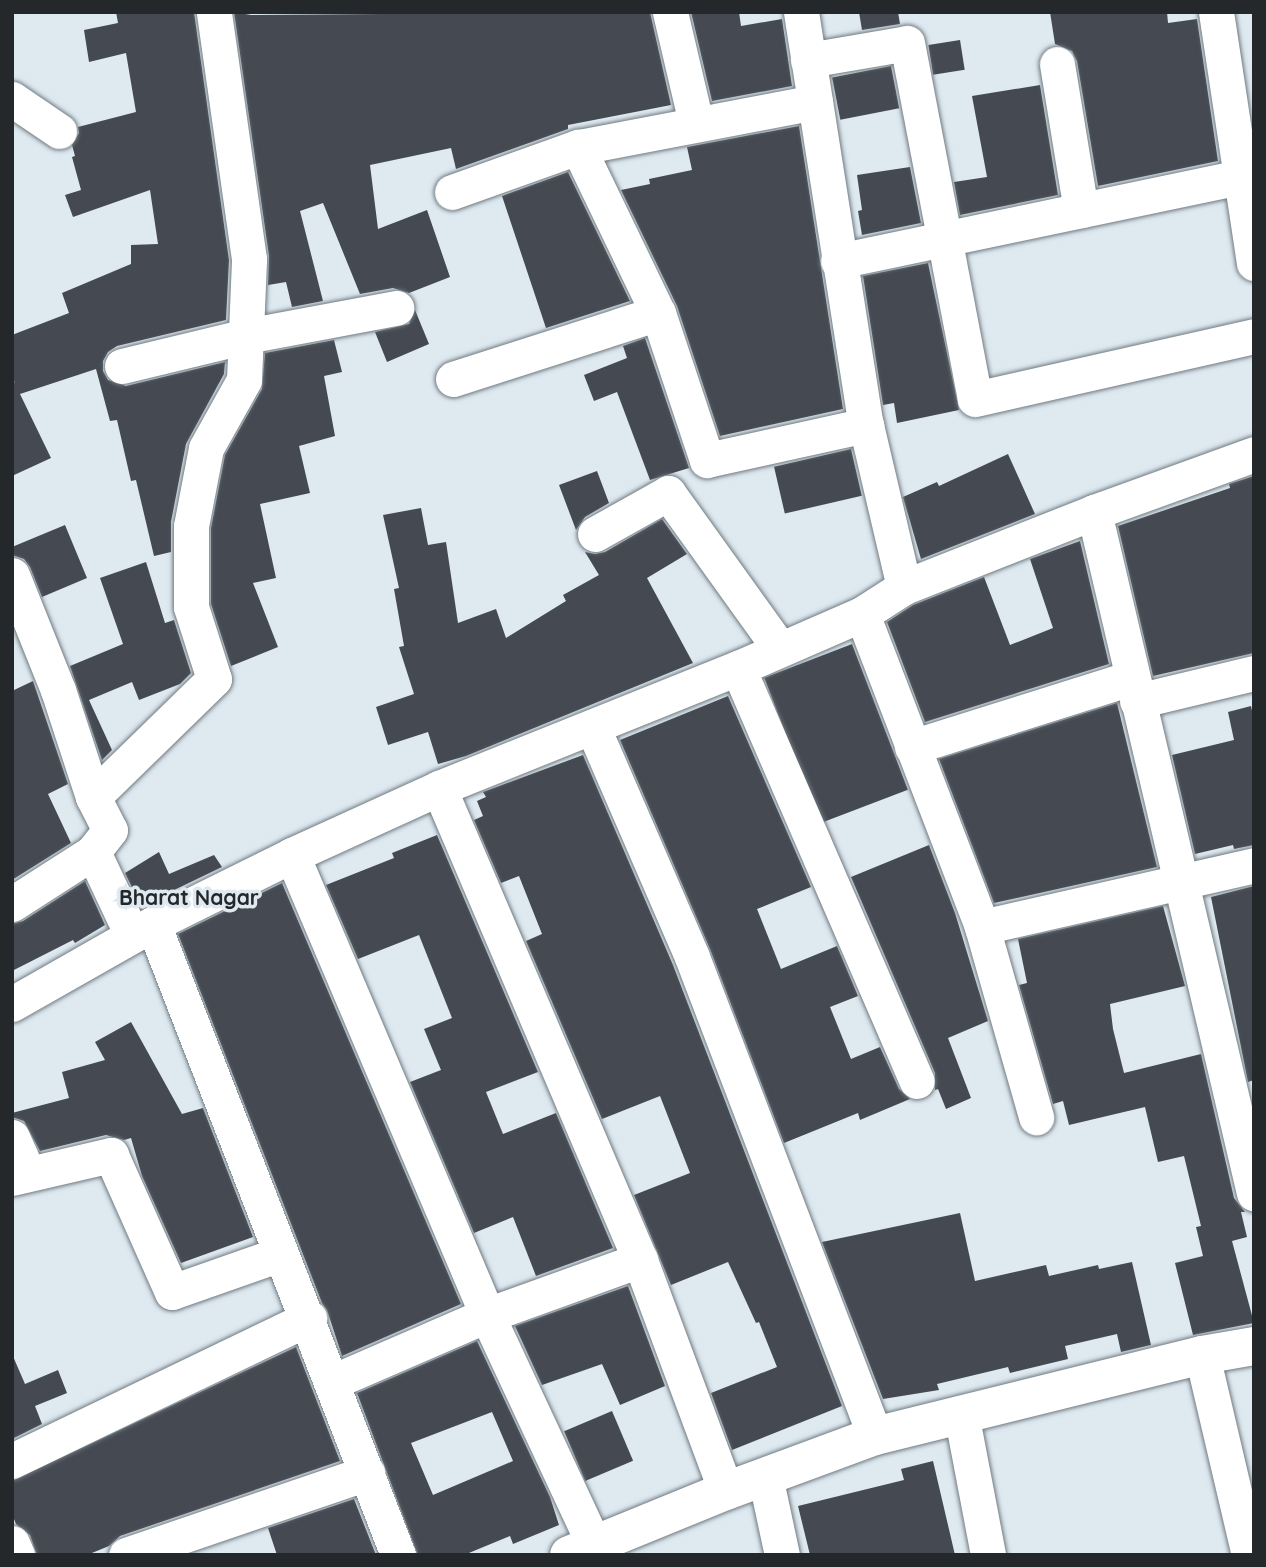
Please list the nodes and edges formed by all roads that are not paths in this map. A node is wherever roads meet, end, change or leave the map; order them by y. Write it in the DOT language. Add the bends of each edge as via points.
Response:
graph roads {
  1 [pos="215,12"];
  2 [pos="670,12"];
  3 [pos="801,12"];
  4 [pos="1216,12"];
  5 [pos="808,61"];
  6 [pos="1057,64"];
  7 [pos="12,99"];
  8 [pos="816,102"];
  9 [pos="696,123"];
  10 [pos="59,131"];
  11 [pos="578,147"];
  12 [pos="1241,177"];
  13 [pos="452,192"];
  14 [pos="1081,210"];
  15 [pos="945,239"];
  16 [pos="838,261"];
  17 [pos="1254,263"];
  18 [pos="396,308"];
  19 [pos="658,313"];
  20 [pos="246,336"];
  21 [pos="1254,336"];
  22 [pos="122,366"];
  23 [pos="453,379"];
  24 [pos="866,425"];
  25 [pos="1254,454"];
  26 [pos="708,460"];
  27 [pos="668,493"];
  28 [pos="1094,512"];
  29 [pos="595,534"];
  30 [pos="12,575"];
  31 [pos="904,587"];
  32 [pos="862,614"];
  33 [pos="779,649"];
  34 [pos="738,668"];
  35 [pos="1254,673"];
  36 [pos="1134,690"];
  37 [pos="593,728"];
  38 [pos="912,747"];
  39 [pos="439,788"];
  40 [pos="93,797"];
  41 [pos="93,852"];
  42 [pos="292,855"];
  43 [pos="1254,865"];
  44 [pos="1180,882"];
  45 [pos="12,904"];
  46 [pos="982,927"];
  47 [pos="143,929"];
  48 [pos="12,1004"];
  49 [pos="917,1081"];
  50 [pos="1037,1116"];
  51 [pos="12,1137"];
  52 [pos="20,1175"];
  53 [pos="1254,1193"];
  54 [pos="280,1254"];
  55 [pos="640,1260"];
  56 [pos="487,1315"];
  57 [pos="309,1318"];
  58 [pos="1254,1346"];
  59 [pos="1202,1355"];
  60 [pos="332,1382"];
  61 [pos="961,1413"];
  62 [pos="875,1436"];
  63 [pos="12,1461"];
  64 [pos="367,1473"];
  65 [pos="765,1476"];
  66 [pos="726,1491"];
  67 [pos="12,1542"];
  68 [pos="588,1551"];
  69 [pos="17,1555"];
  70 [pos="126,1555"];
  71 [pos="398,1555"];
  72 [pos="782,1555"];
  73 [pos="988,1555"];
  74 [pos="1249,1555"];
  1 -- 20 [label="street" via="249,259"];
  2 -- 9 [label="street"];
  3 -- 5 [label="street"];
  4 -- 12 [label="street"];
  5 -- 8 [label="street"];
  5 -- 15 [label="street" via="907,43"];
  6 -- 14 [label="street"];
  7 -- 10 [label="street"];
  8 -- 9 [label="street"];
  8 -- 16 [label="street"];
  9 -- 11 [label="street"];
  11 -- 13 [label="street"];
  11 -- 19 [label="street"];
  12 -- 14 [label="street"];
  12 -- 17 [label="street"];
  14 -- 15 [label="street"];
  15 -- 16 [label="street"];
  15 -- 21 [label="street" via="975,399"];
  16 -- 24 [label="street"];
  18 -- 20 [label="street"];
  19 -- 23 [label="street"];
  19 -- 26 [label="street"];
  20 -- 22 [label="street"];
  20 -- 40 [label="street" via="244,380 206,448 191,526 191,607 214,679"];
  24 -- 26 [label="street"];
  24 -- 31 [label="street"];
  25 -- 28 [label="street"];
  26 -- 27 [label="street"];
  27 -- 29 [label="street"];
  27 -- 33 [label="street"];
  28 -- 31 [label="street"];
  28 -- 36 [label="street"];
  30 -- 40 [label="street" via="58,690"];
  31 -- 32 [label="street"];
  32 -- 33 [label="street"];
  32 -- 38 [label="street"];
  33 -- 34 [label="street"];
  34 -- 37 [label="street"];
  34 -- 49 [label="street"];
  35 -- 36 [label="street"];
  36 -- 38 [label="street"];
  36 -- 44 [label="street"];
  37 -- 39 [label="street"];
  37 -- 62 [label="street" via="692,957"];
  38 -- 46 [label="street"];
  39 -- 42 [label="street"];
  39 -- 55 [label="street"];
  40 -- 41 [label="street" via="110,830"];
  41 -- 45 [label="street"];
  41 -- 47 [label="street"];
  42 -- 47 [label="street"];
  42 -- 56 [label="street"];
  43 -- 44 [label="street"];
  44 -- 46 [label="street"];
  44 -- 53 [label="street"];
  46 -- 50 [label="street"];
  47 -- 48 [label="street"];
  47 -- 54 [label="street"];
  51 -- 52 [label="street"];
  52 -- 54 [label="street" via="111,1155 172,1292"];
  54 -- 57 [label="street"];
  55 -- 56 [label="street"];
  55 -- 66 [label="street"];
  56 -- 60 [label="street"];
  56 -- 68 [label="street"];
  57 -- 60 [label="street"];
  57 -- 63 [label="street"];
  58 -- 59 [label="street"];
  59 -- 61 [label="street"];
  59 -- 74 [label="street"];
  60 -- 64 [label="street"];
  61 -- 62 [label="street"];
  61 -- 73 [label="street"];
  62 -- 65 [label="street"];
  64 -- 70 [label="street"];
  64 -- 71 [label="street"];
  65 -- 66 [label="street"];
  65 -- 72 [label="street"];
  66 -- 68 [label="street"];
  67 -- 69 [label="street"];
}
